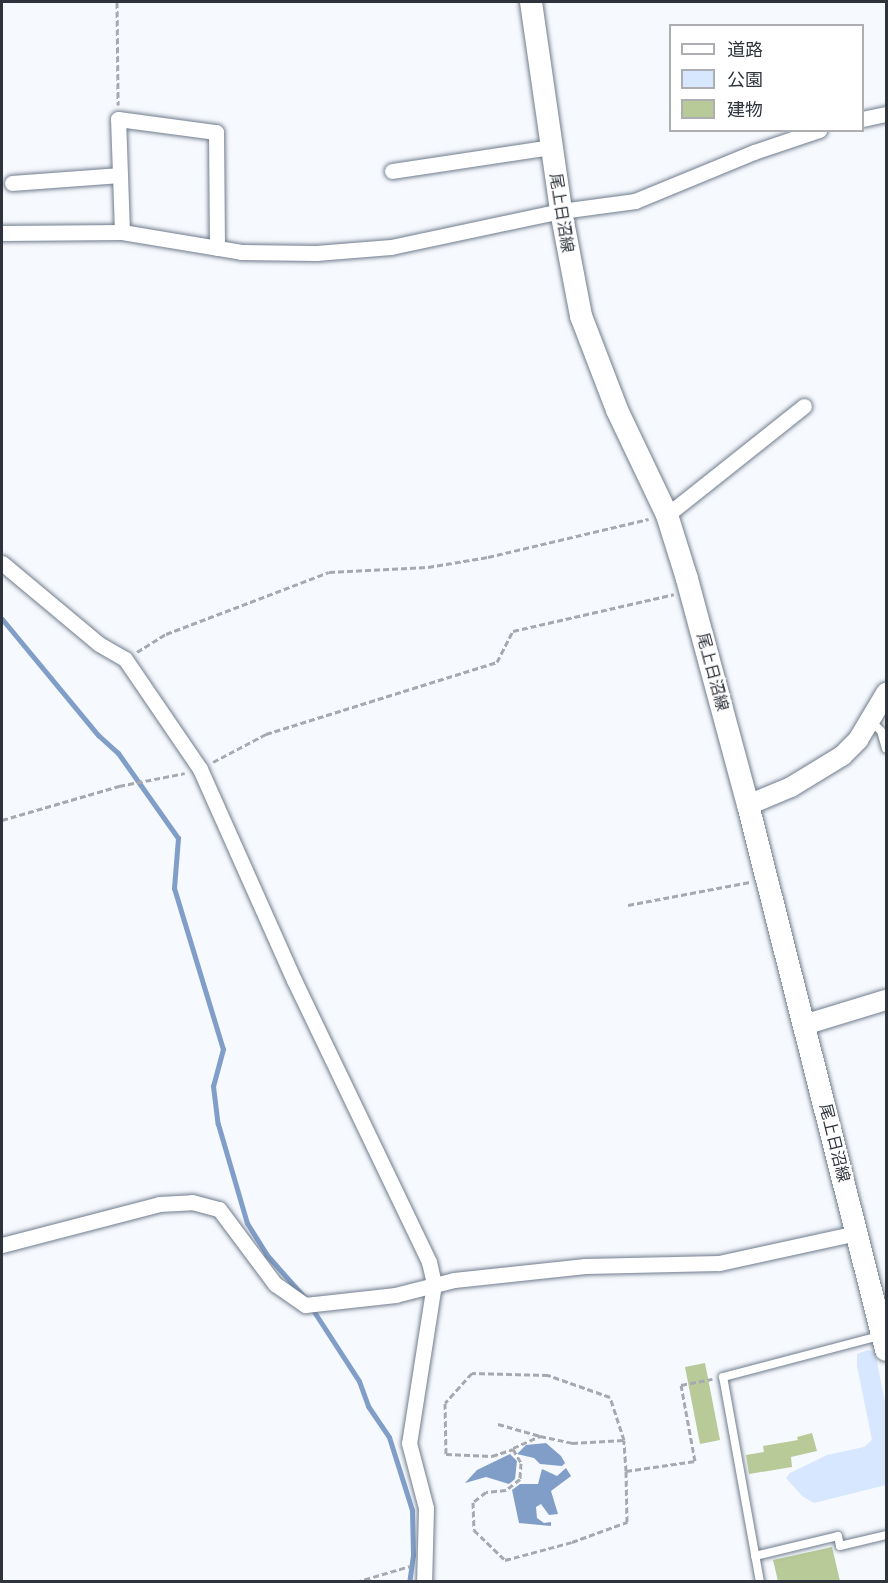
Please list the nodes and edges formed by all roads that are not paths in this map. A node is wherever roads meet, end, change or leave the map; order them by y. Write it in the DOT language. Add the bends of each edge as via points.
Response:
graph roads {
  1 [pos="531,2"];
  2 [pos="886,114"];
  3 [pos="864,119"];
  4 [pos="813,132"];
  5 [pos="551,147"];
  6 [pos="392,171"];
  7 [pos="120,175"];
  8 [pos="12,183"];
  9 [pos="561,211"];
  10 [pos="122,232"];
  11 [pos="2,233"];
  12 [pos="217,248"];
  13 [pos="804,406"];
  14 [pos="667,514"];
  15 [pos="2,563"];
  16 [pos="886,693"];
  17 [pos="871,721"];
  18 [pos="886,748"];
  19 [pos="748,805"];
  20 [pos="886,1000"];
  21 [pos="804,1025"];
  22 [pos="857,1233"];
  23 [pos="2,1245"];
  24 [pos="434,1284"];
  25 [pos="885,1342"];
  26 [pos="886,1535"];
  27 [pos="755,1556"];
  28 [pos="423,1581"];
  29 [pos="760,1581"];
  1 -- 5 [label="main road, 尾上日沼線"];
  2 -- 3 [label="street"];
  4 -- 9 [label="street" via="635,201"];
  5 -- 6 [label="street"];
  5 -- 9 [label="main road, 尾上日沼線"];
  7 -- 8 [label="street"];
  7 -- 10 [label="street"];
  7 -- 12 [label="street" via="118,119 216,132"];
  9 -- 12 [label="street" via="391,247 316,254"];
  9 -- 14 [label="main road, 尾上日沼線" via="581,316 617,410"];
  10 -- 11 [label="street"];
  10 -- 12 [label="street"];
  13 -- 14 [label="street"];
  14 -- 19 [label="main road, 尾上日沼線"];
  15 -- 24 [label="street" via="99,644 125,659 200,769 294,980 429,1262"];
  16 -- 17 [label="street"];
  17 -- 18 [label="lane" via="881,732"];
  17 -- 19 [label="street" via="842,756 791,787"];
  19 -- 21 [label="main road, 尾上日沼線"];
  20 -- 21 [label="street"];
  21 -- 22 [label="main road, 尾上日沼線"];
  22 -- 24 [label="street" via="718,1263 595,1266"];
  22 -- 25 [label="main road, 尾上日沼線"];
  23 -- 24 [label="street" via="159,1204 192,1202 219,1209 275,1284 305,1305 395,1295"];
  24 -- 28 [label="street" via="409,1443 426,1508"];
  25 -- 27 [label="lane" via="723,1377"];
  26 -- 27 [label="lane" via="840,1546 838,1536"];
  27 -- 29 [label="lane"];
}
